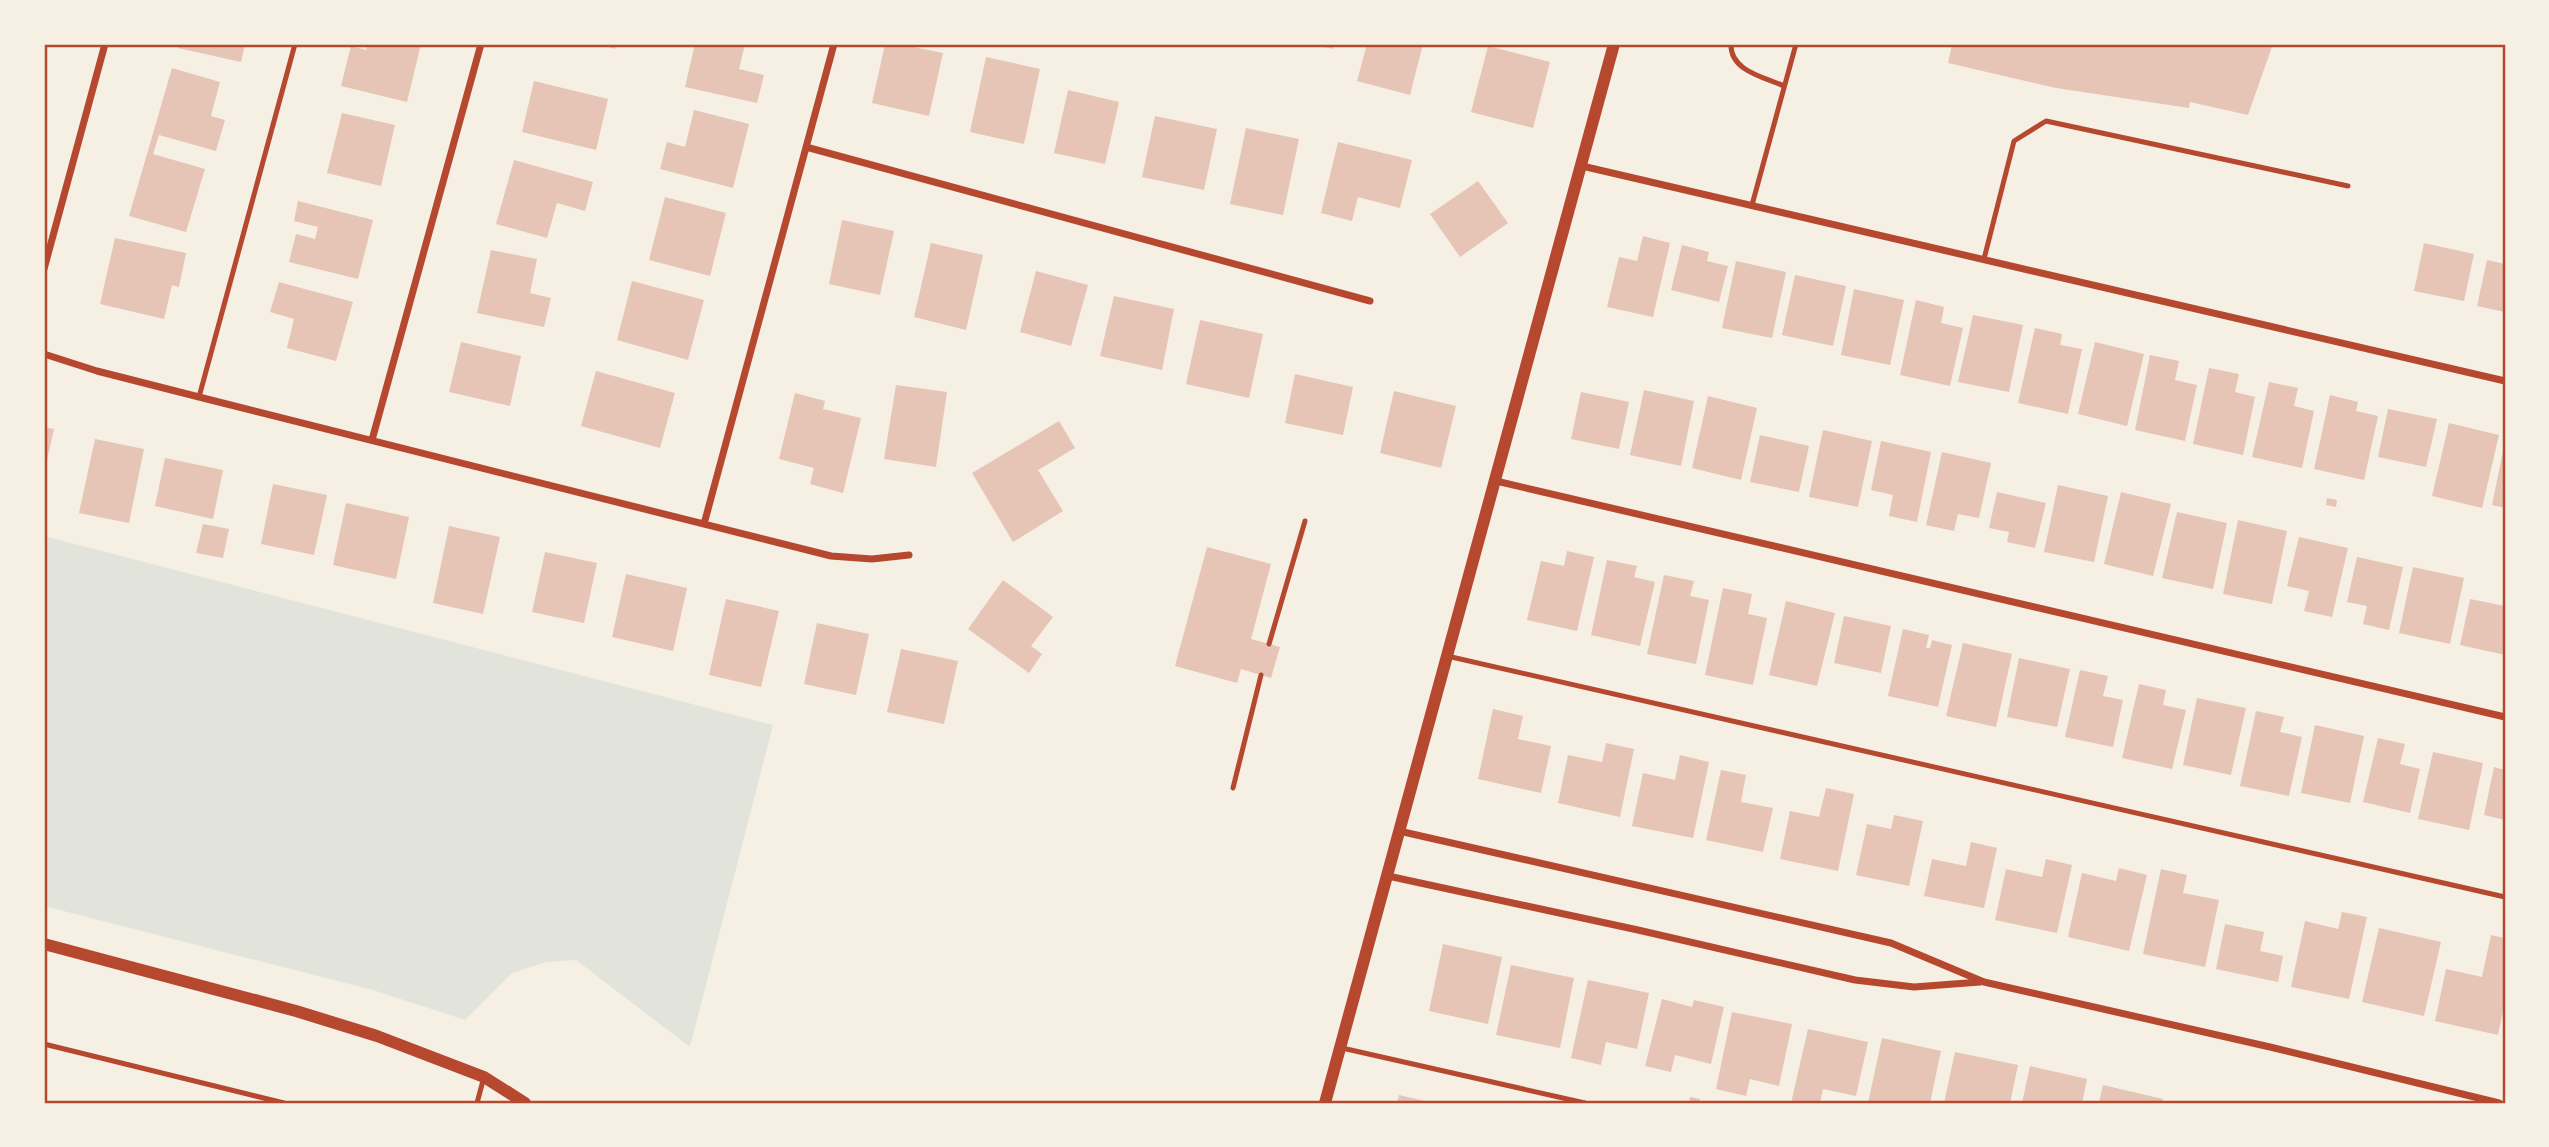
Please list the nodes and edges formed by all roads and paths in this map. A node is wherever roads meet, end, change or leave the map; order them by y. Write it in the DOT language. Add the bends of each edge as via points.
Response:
graph roads {
  1 [pos="105,44"];
  2 [pos="295,44"];
  3 [pos="481,44"];
  4 [pos="834,44"];
  5 [pos="1614,44"];
  6 [pos="1731,44"];
  7 [pos="1796,44"];
  8 [pos="1784,86"];
  9 [pos="806,147"];
  10 [pos="1582,166"];
  11 [pos="2348,186"];
  12 [pos="1752,205"];
  13 [pos="1984,258"];
  14 [pos="44,269"];
  15 [pos="1370,301"];
  16 [pos="44,354"];
  17 [pos="2505,381"];
  18 [pos="199,397"];
  19 [pos="372,440"];
  20 [pos="1496,481"];
  21 [pos="1305,520"];
  22 [pos="704,524"];
  23 [pos="909,555"];
  24 [pos="1269,644"];
  25 [pos="1447,656"];
  26 [pos="1261,675"];
  27 [pos="2505,717"];
  28 [pos="1233,788"];
  29 [pos="1398,831"];
  30 [pos="1388,876"];
  31 [pos="2505,897"];
  32 [pos="44,944"];
  33 [pos="1984,982"];
  34 [pos="44,1044"];
  35 [pos="1341,1048"];
  36 [pos="484,1077"];
  37 [pos="284,1103"];
  38 [pos="477,1103"];
  39 [pos="525,1103"];
  40 [pos="1325,1103"];
  41 [pos="1585,1103"];
  42 [pos="2499,1103"];
  1 -- 14 [label="street"];
  2 -- 18 [label="lane"];
  3 -- 19 [label="street"];
  4 -- 9 [label="street"];
  5 -- 10 [label="street"];
  6 -- 8 [label="lane" via="1731,53 1742,68"];
  7 -- 8 [label="lane"];
  8 -- 12 [label="lane"];
  9 -- 15 [label="street"];
  9 -- 22 [label="street"];
  10 -- 12 [label="street"];
  10 -- 20 [label="street"];
  11 -- 13 [label="lane" via="2046,121 2014,141"];
  12 -- 13 [label="street"];
  13 -- 17 [label="street"];
  16 -- 18 [label="street"];
  18 -- 19 [label="street"];
  19 -- 22 [label="street"];
  20 -- 25 [label="street"];
  20 -- 27 [label="street"];
  21 -- 24 [label="lane"];
  22 -- 23 [label="street" via="831,556 872,559"];
  25 -- 29 [label="street"];
  25 -- 31 [label="lane"];
  26 -- 28 [label="lane"];
  29 -- 30 [label="street"];
  29 -- 33 [label="street" via="1891,943"];
  30 -- 33 [label="street" via="1855,980 1914,987"];
  30 -- 35 [label="street"];
  32 -- 36 [label="street" via="308,1014"];
  33 -- 42 [label="street"];
  34 -- 37 [label="lane"];
  35 -- 40 [label="street"];
  35 -- 41 [label="lane"];
  36 -- 38 [label="lane"];
  36 -- 39 [label="street"];
}
